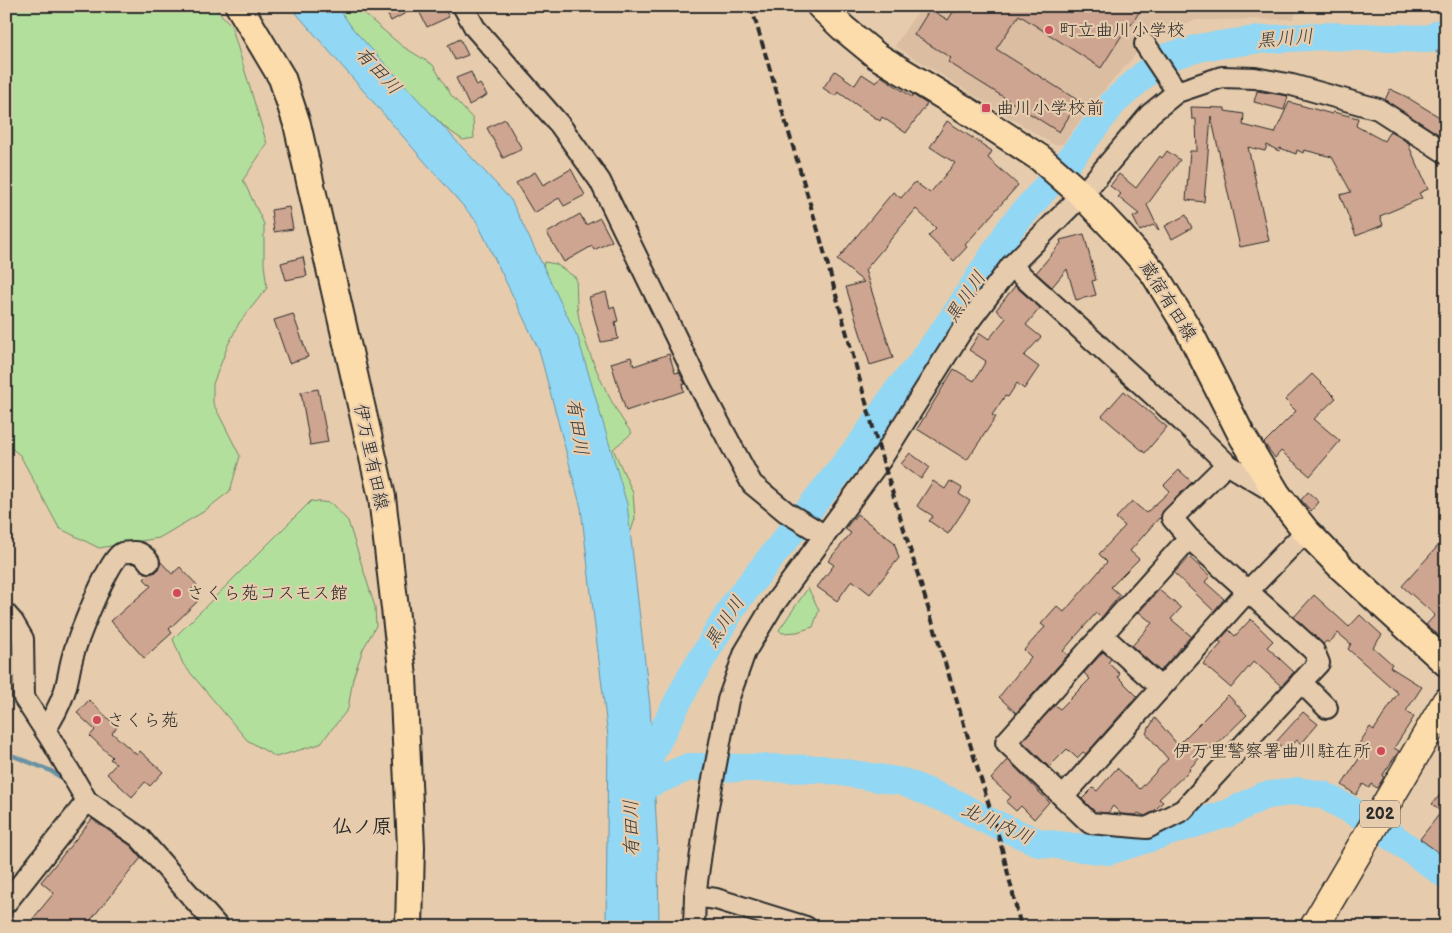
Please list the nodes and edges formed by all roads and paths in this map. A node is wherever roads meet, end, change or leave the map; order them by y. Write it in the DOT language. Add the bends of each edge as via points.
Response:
graph roads {
  1 [pos="239,6"];
  2 [pos="463,6"];
  3 [pos="820,6"];
  4 [pos="1145,44"];
  5 [pos="1177,92"];
  6 [pos="1446,153"];
  7 [pos="1082,195"];
  8 [pos="1011,266"];
  9 [pos="1227,464"];
  10 [pos="1277,494"];
  11 [pos="1306,530"];
  12 [pos="822,535"];
  13 [pos="1189,538"];
  14 [pos="149,562"];
  15 [pos="1247,592"];
  16 [pos="6,614"];
  17 [pos="1102,634"];
  18 [pos="1446,664"];
  19 [pos="1301,682"];
  20 [pos="1161,688"];
  21 [pos="1446,702"];
  22 [pos="1327,708"];
  23 [pos="45,730"];
  24 [pos="1063,797"];
  25 [pos="87,801"];
  26 [pos="695,896"];
  27 [pos="6,903"];
  28 [pos="218,927"];
  29 [pos="409,927"];
  30 [pos="694,927"];
  31 [pos="806,927"];
  32 [pos="1314,927"];
  1 -- 29 [label="main road, 伊万里有田線" via="282,78 297,124 382,497 403,677 411,847"];
  2 -- 12 [label="street" via="475,28 560,125 600,181 702,391 752,484 786,512"];
  3 -- 7 [label="main road, 蔵宿有田線" via="877,56 1040,158"];
  4 -- 5 [label="street"];
  5 -- 6 [label="street" via="1222,77 1254,78 1292,85 1378,109"];
  5 -- 7 [label="street" via="1150,114"];
  7 -- 8 [label="street"];
  7 -- 10 [label="main road, 蔵宿有田線" via="1153,272 1188,329 1241,434"];
  8 -- 9 [label="street"];
  8 -- 12 [label="street" via="961,332 882,458"];
  9 -- 10 [label="street"];
  9 -- 13 [label="street" via="1172,518"];
  10 -- 11 [label="main road, 蔵宿有田線"];
  11 -- 15 [label="street"];
  11 -- 18 [label="main road, 蔵宿有田線" via="1343,569"];
  12 -- 26 [label="street" via="745,652 728,700"];
  13 -- 15 [label="street"];
  13 -- 17 [label="street"];
  14 -- 23 [label="street" via="136,552 122,553 111,566 75,650 57,713"];
  15 -- 19 [label="street" via="1314,652 1319,663"];
  15 -- 20 [label="street"];
  16 -- 23 [label="street" via="23,639 24,698"];
  17 -- 20 [label="street"];
  17 -- 24 [label="street" via="1006,742"];
  19 -- 22 [label="street"];
  19 -- 24 [label="street" via="1183,810 1147,828 1090,823"];
  20 -- 24 [label="street"];
  21 -- 32 [label="highway, 202"];
  23 -- 25 [label="street"];
  25 -- 27 [label="street"];
  25 -- 28 [label="street" via="139,837"];
  26 -- 30 [label="street"];
  26 -- 31 [label="street" via="716,899"];
}
